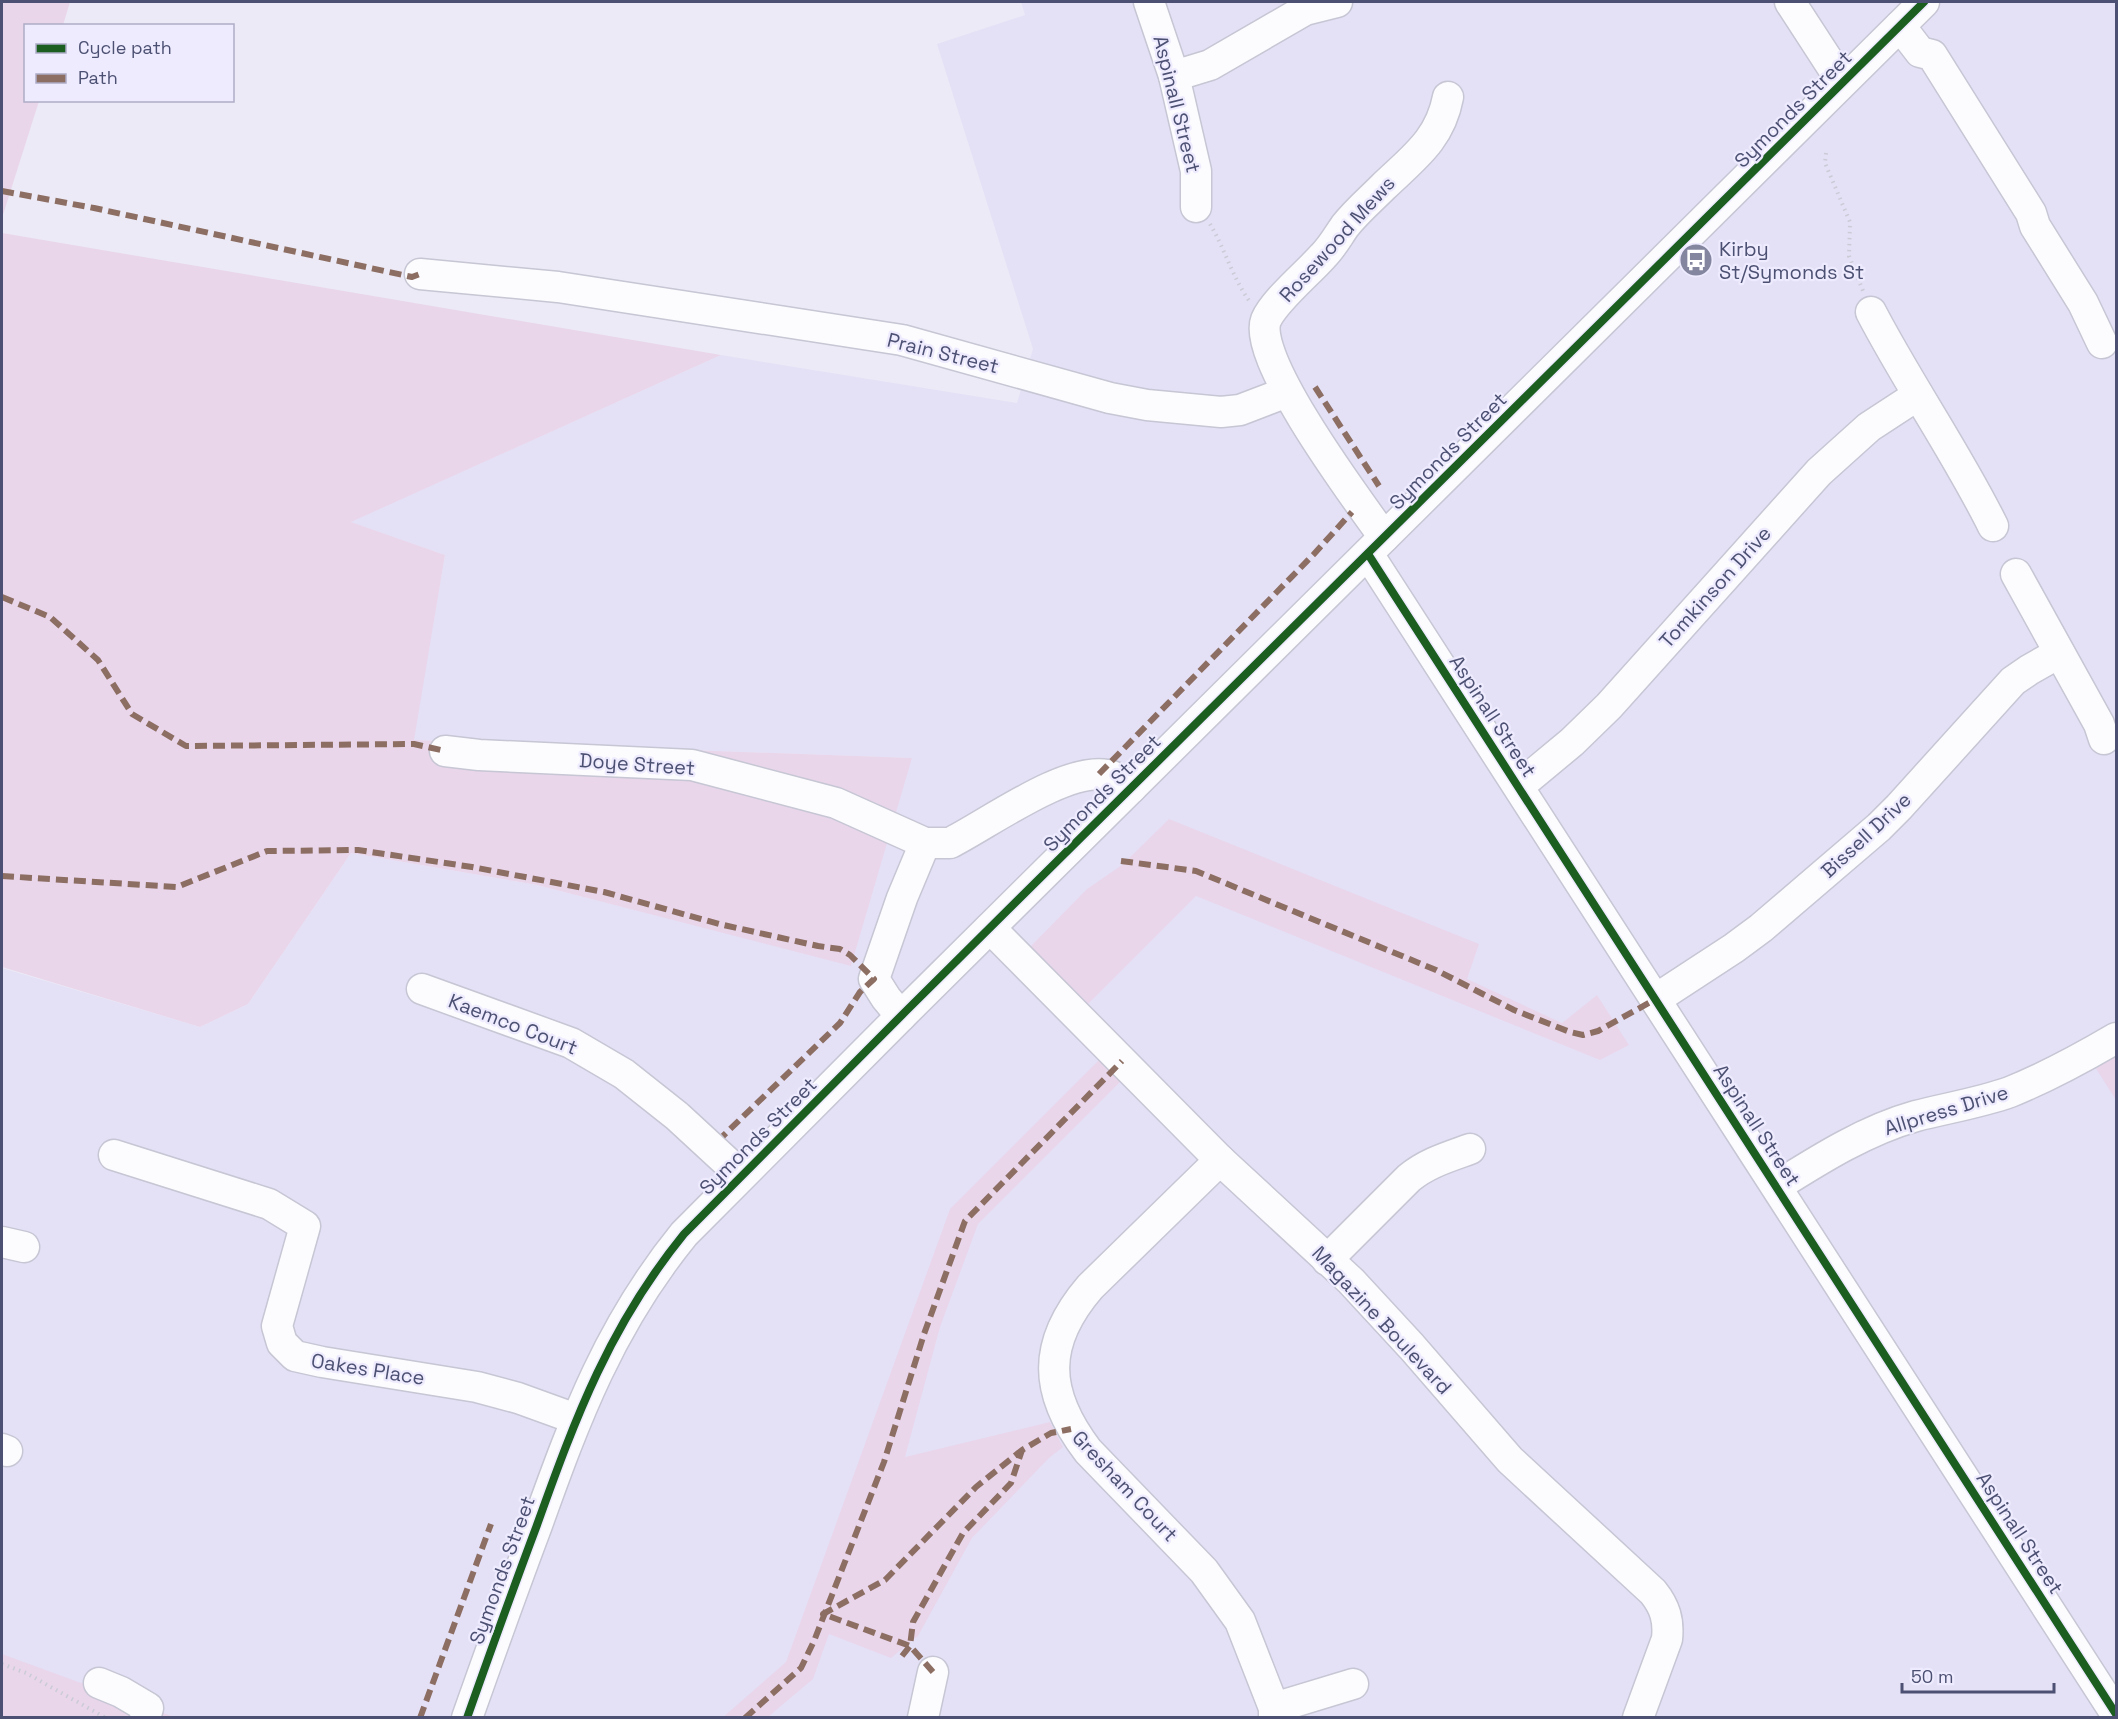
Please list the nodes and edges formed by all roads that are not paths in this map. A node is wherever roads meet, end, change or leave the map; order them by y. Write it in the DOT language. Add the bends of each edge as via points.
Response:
graph roads {
  1 [pos="1149,2"];
  2 [pos="1337,2"];
  3 [pos="1790,2"];
  4 [pos="1924,2"];
  5 [pos="1899,26"];
  6 [pos="1174,76"];
  7 [pos="1842,82"];
  8 [pos="1448,97"];
  9 [pos="1196,207"];
  10 [pos="420,274"];
  11 [pos="1871,312"];
  12 [pos="2102,343"];
  13 [pos="1287,392"];
  14 [pos="1918,395"];
  15 [pos="1993,526"];
  16 [pos="1376,545"];
  17 [pos="2016,574"];
  18 [pos="2059,653"];
  19 [pos="2104,739"];
  20 [pos="445,751"];
  21 [pos="1519,786"];
  22 [pos="1131,788"];
  23 [pos="925,843"];
  24 [pos="990,928"];
  25 [pos="422,989"];
  26 [pos="1656,999"];
  27 [pos="901,1016"];
  28 [pos="2116,1038"];
  29 [pos="1470,1149"];
  30 [pos="114,1155"];
  31 [pos="1220,1160"];
  32 [pos="741,1175"];
  33 [pos="1777,1186"];
  34 [pos="1327,1260"];
  35 [pos="576,1419"];
  36 [pos="933,1672"];
  37 [pos="99,1683"];
  38 [pos="1353,1684"];
  39 [pos="1274,1713"];
  40 [pos="2116,1714"];
  41 [pos="145,1718"];
  42 [pos="466,1718"];
  43 [pos="923,1718"];
  44 [pos="1638,1718"];
  1 -- 6 [label="street, Aspinall Street"];
  2 -- 6 [label="street" via="1305,10 1210,64"];
  3 -- 7 [label="street"];
  4 -- 5 [label="street, Symonds Street"];
  5 -- 7 [label="street, Symonds Street"];
  5 -- 12 [label="street" via="1920,52 1932,55 2031,213"];
  6 -- 9 [label="street, Aspinall Street" via="1196,171"];
  7 -- 16 [label="street, Symonds Street"];
  8 -- 13 [label="street, Rosewood Mews" via="1445,115 1432,139 1355,214 1265,322 1268,351"];
  10 -- 13 [label="street, Prain Street" via="558,288 902,340 1147,405 1221,412 1240,410"];
  11 -- 14 [label="street"];
  13 -- 16 [label="street"];
  14 -- 15 [label="street"];
  14 -- 21 [label="street, Tomkinson Drive" via="1869,428 1819,472 1609,706"];
  16 -- 21 [label="street, Aspinall Street"];
  16 -- 22 [label="street, Symonds Street"];
  17 -- 18 [label="street"];
  18 -- 19 [label="street"];
  18 -- 26 [label="street, Bissell Drive" via="2013,681 1899,807 1801,895 1734,948"];
  20 -- 23 [label="street, Doye Street" via="692,765 836,803"];
  21 -- 26 [label="street, Aspinall Street"];
  22 -- 23 [label="street, Doye Street" via="1107,775 1076,778 1038,794 950,843"];
  22 -- 24 [label="street, Symonds Street"];
  23 -- 27 [label="street" via="874,979"];
  24 -- 27 [label="street, Symonds Street"];
  24 -- 31 [label="street, Magazine Boulevard"];
  25 -- 32 [label="street, Kaemco Court" via="571,1043 624,1074"];
  26 -- 33 [label="street, Aspinall Street"];
  27 -- 32 [label="street, Symonds Street"];
  28 -- 33 [label="street, Allpress Drive" via="2010,1092 1868,1134"];
  29 -- 34 [label="street" via="1422,1167"];
  30 -- 35 [label="street, Oakes Place" via="269,1204 305,1226 277,1326 282,1343 295,1356 477,1387"];
  31 -- 34 [label="street, Magazine Boulevard"];
  31 -- 39 [label="street, Gresham Court" via="1074,1307 1062,1326 1054,1372 1056,1392 1071,1430 1204,1571 1240,1621"];
  32 -- 35 [label="street, Symonds Street" via="684,1234 639,1294 599,1365"];
  33 -- 40 [label="street, Aspinall Street"];
  34 -- 44 [label="street, Magazine Boulevard" via="1383,1315 1510,1460 1660,1600 1666,1613 1667,1639"];
  35 -- 42 [label="street, Symonds Street"];
  36 -- 43 [label="street"];
  37 -- 41 [label="street" via="148,1708"];
  38 -- 39 [label="street, Gresham Court"];
}
